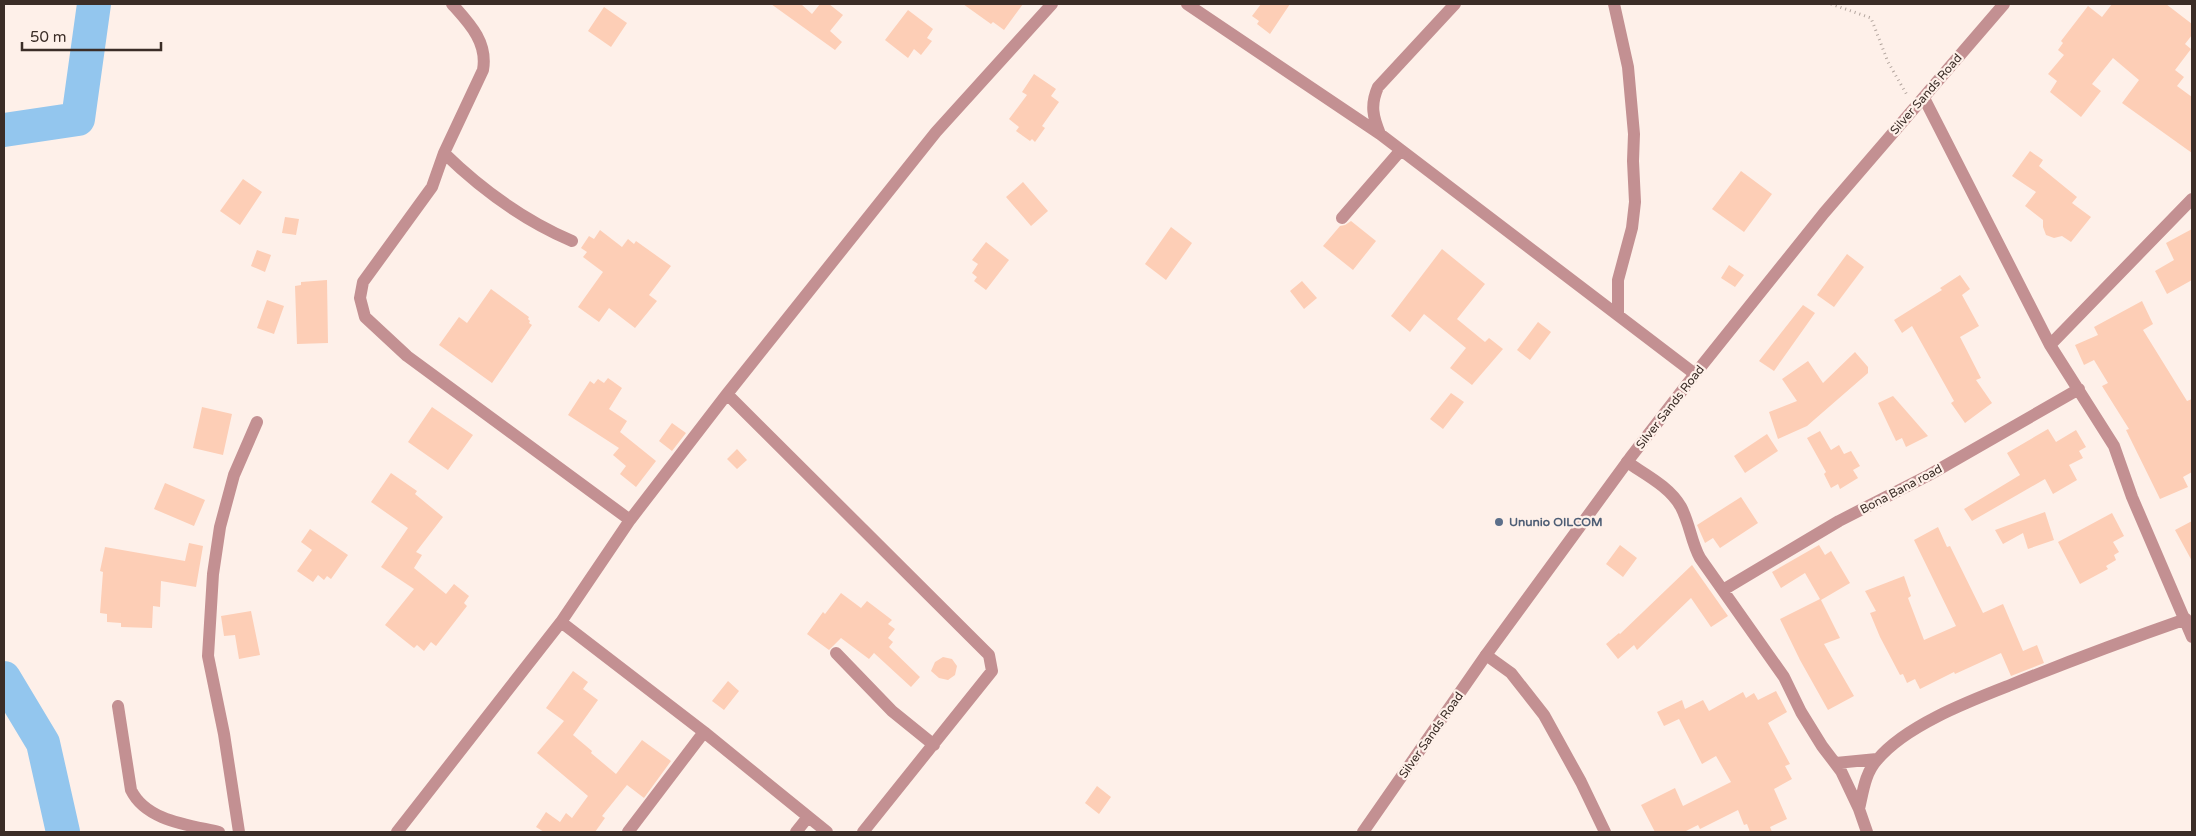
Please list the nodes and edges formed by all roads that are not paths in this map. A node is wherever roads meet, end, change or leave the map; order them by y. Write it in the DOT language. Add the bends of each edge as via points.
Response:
graph roads {
  1 [pos="452,4"];
  2 [pos="1052,4"];
  3 [pos="1187,4"];
  4 [pos="1455,4"];
  5 [pos="1614,4"];
  6 [pos="2004,4"];
  7 [pos="1924,98"];
  8 [pos="1380,134"];
  9 [pos="1401,150"];
  10 [pos="444,153"];
  11 [pos="2192,198"];
  12 [pos="1342,218"];
  13 [pos="572,241"];
  14 [pos="1618,313"];
  15 [pos="2050,345"];
  16 [pos="1695,374"];
  17 [pos="2079,389"];
  18 [pos="727,394"];
  19 [pos="258,422"];
  20 [pos="1627,462"];
  21 [pos="630,520"];
  22 [pos="1723,590"];
  23 [pos="2186,619"];
  24 [pos="561,622"];
  25 [pos="2192,637"];
  26 [pos="836,654"];
  27 [pos="1486,655"];
  28 [pos="118,706"];
  29 [pos="704,732"];
  30 [pos="934,745"];
  31 [pos="1877,759"];
  32 [pos="1836,763"];
  33 [pos="1859,809"];
  34 [pos="808,817"];
  35 [pos="219,832"];
  36 [pos="239,832"];
  37 [pos="397,832"];
  38 [pos="628,832"];
  39 [pos="796,832"];
  40 [pos="827,832"];
  41 [pos="863,832"];
  42 [pos="1363,832"];
  43 [pos="1605,832"];
  44 [pos="1867,832"];
  1 -- 10 [label="street" via="477,34 485,58 483,70"];
  2 -- 18 [label="street" via="936,132"];
  3 -- 8 [label="street"];
  4 -- 8 [label="street" via="1378,87 1372,109"];
  5 -- 14 [label="street" via="1628,68 1634,134 1635,202 1632,228 1618,280"];
  6 -- 7 [label="street, Silver Sands Road"];
  7 -- 15 [label="street"];
  7 -- 16 [label="street, Silver Sands Road" via="1824,213"];
  8 -- 9 [label="street"];
  9 -- 12 [label="street"];
  9 -- 14 [label="street"];
  10 -- 13 [label="street" via="474,181 525,218"];
  10 -- 21 [label="street" via="432,187 363,282 360,298 366,317 407,356"];
  11 -- 15 [label="street"];
  14 -- 16 [label="street"];
  15 -- 17 [label="street"];
  16 -- 20 [label="street, Silver Sands Road"];
  17 -- 22 [label="street, Bona Bana road" via="1937,470 1839,521"];
  17 -- 23 [label="street" via="2114,446 2132,497"];
  18 -- 21 [label="street"];
  18 -- 30 [label="street" via="988,655 992,671"];
  19 -- 36 [label="street" via="234,475 220,527 213,574 208,656"];
  20 -- 22 [label="street" via="1658,482 1680,506 1692,544"];
  20 -- 27 [label="street, Silver Sands Road"];
  21 -- 24 [label="street"];
  22 -- 32 [label="street" via="1784,677 1809,726"];
  23 -- 25 [label="street"];
  23 -- 31 [label="street" via="1953,708 1896,740"];
  24 -- 29 [label="street"];
  24 -- 37 [label="street"];
  26 -- 30 [label="street" via="892,712"];
  27 -- 42 [label="street, Silver Sands Road"];
  27 -- 43 [label="street" via="1511,673 1544,715"];
  28 -- 35 [label="street" via="131,790 137,801 165,819"];
  29 -- 34 [label="street"];
  29 -- 38 [label="street"];
  30 -- 41 [label="street"];
  31 -- 32 [label="street"];
  31 -- 33 [label="street" via="1867,775"];
  32 -- 33 [label="street"];
  33 -- 44 [label="street"];
  34 -- 39 [label="street"];
  34 -- 40 [label="street"];
}
